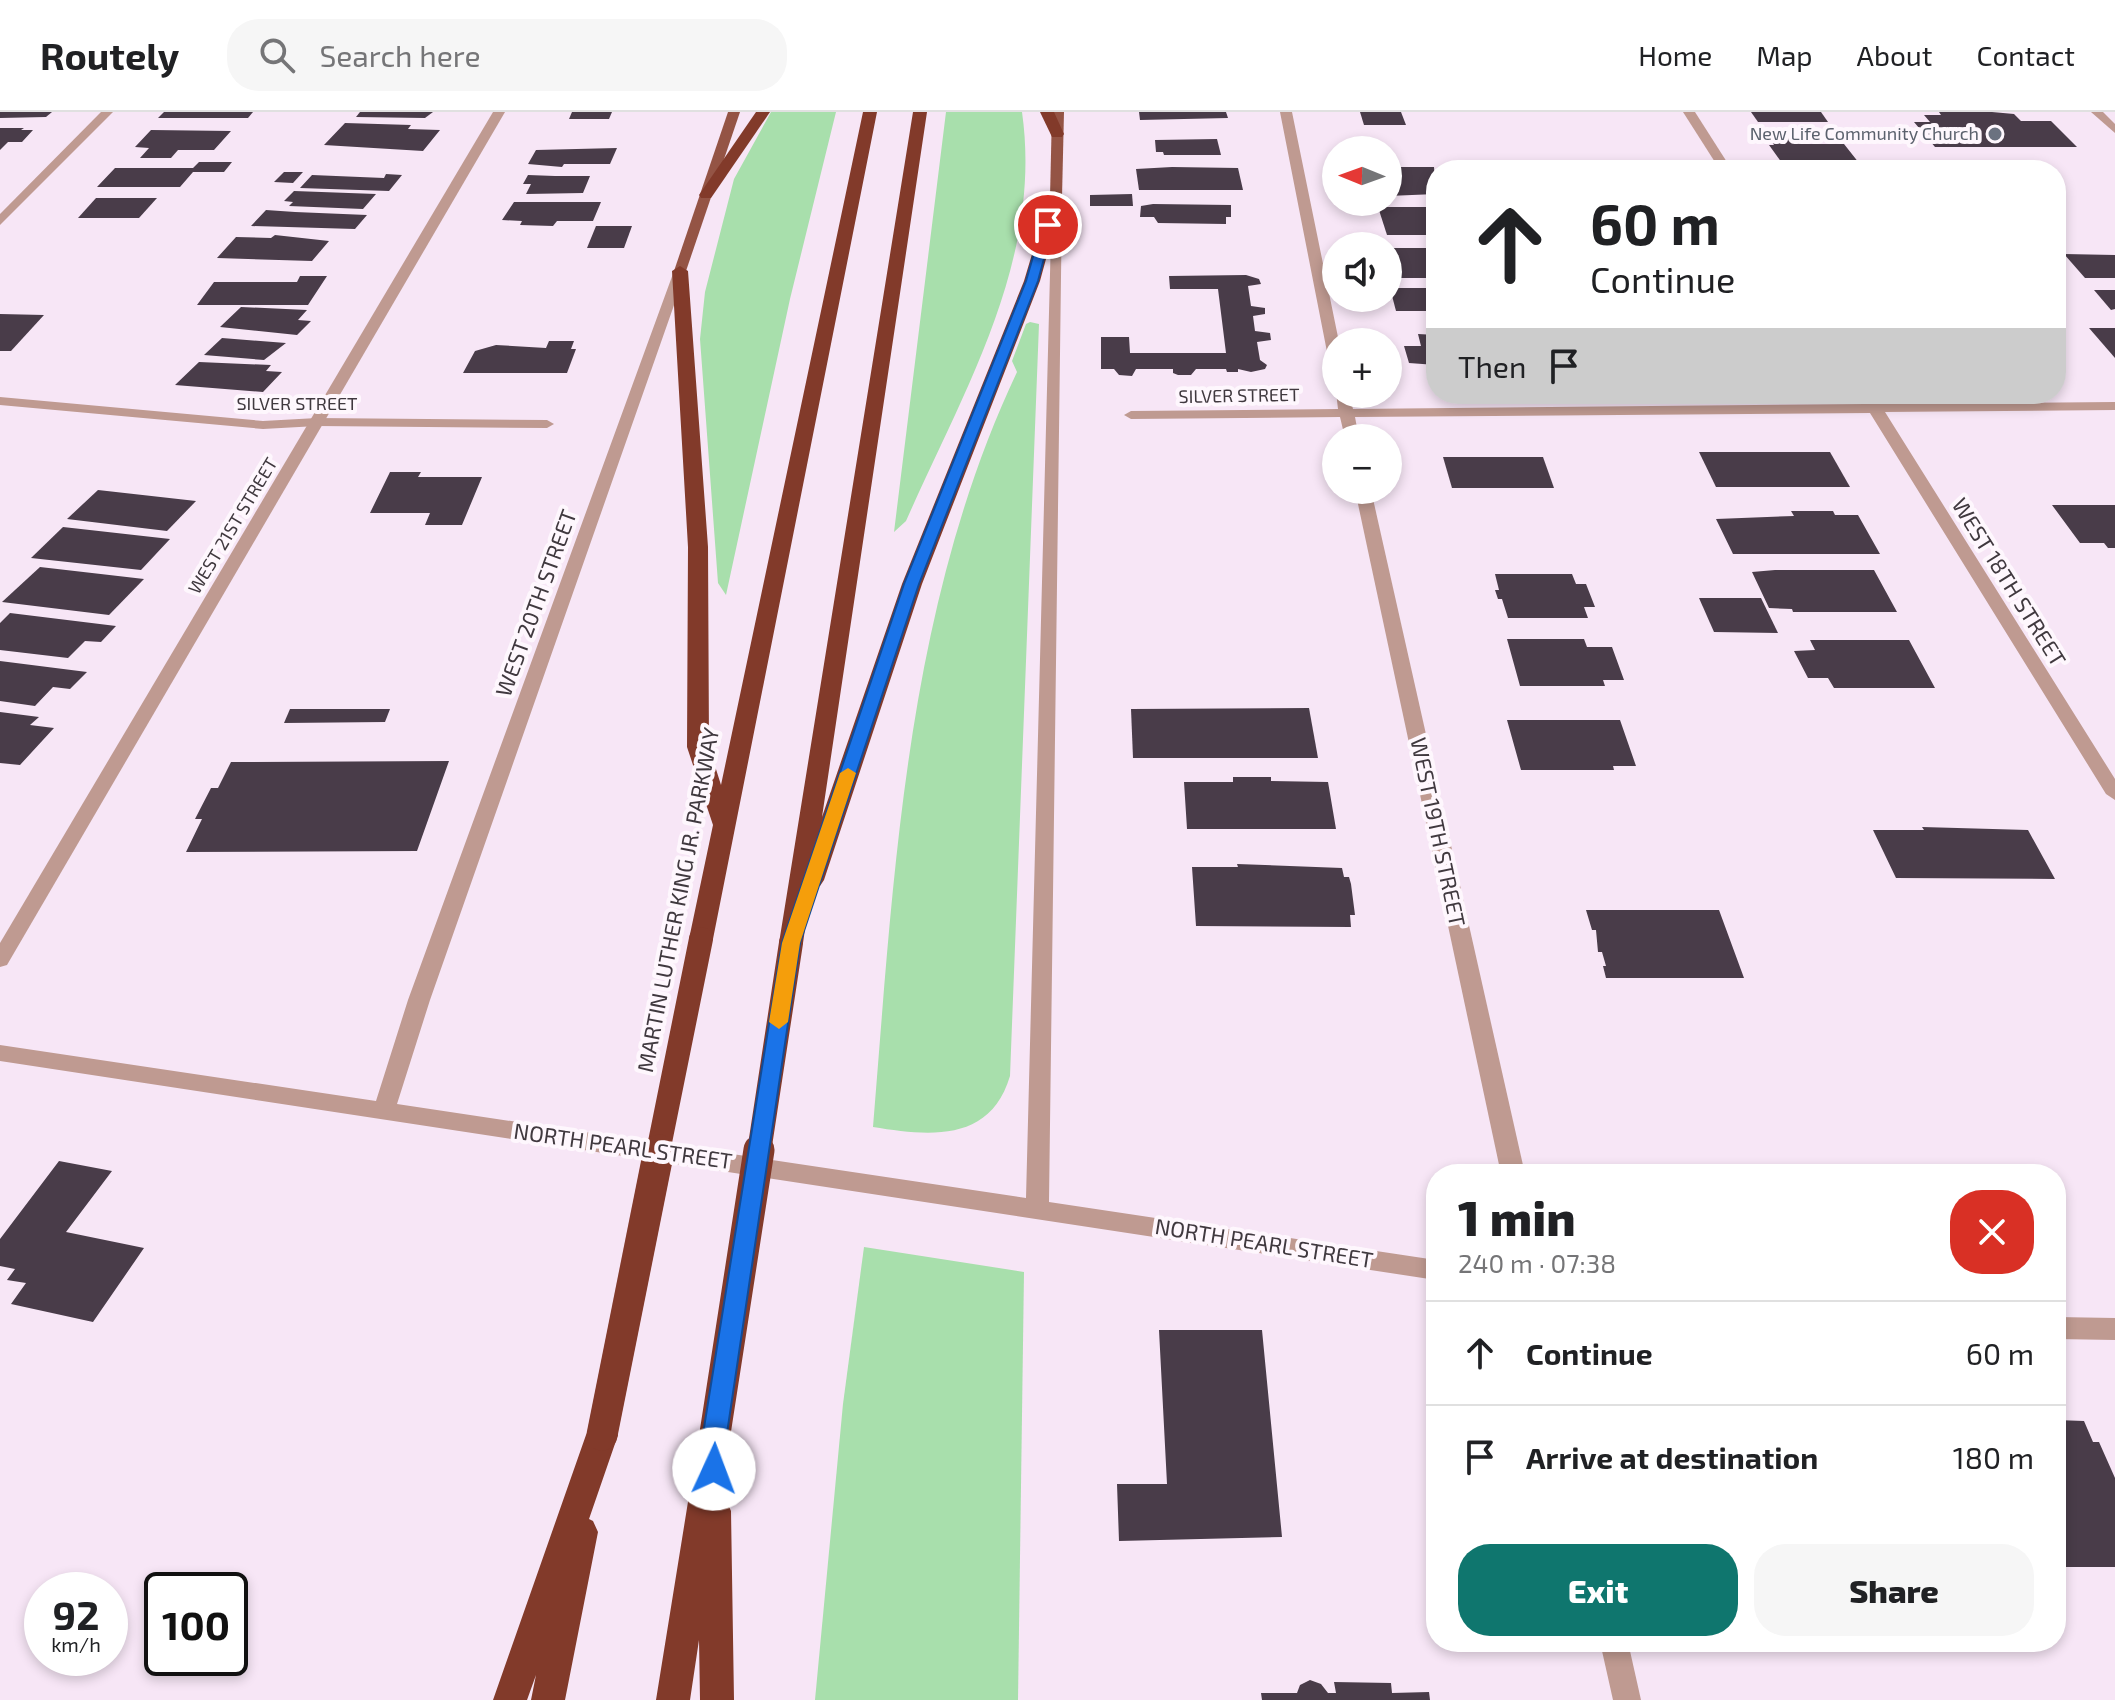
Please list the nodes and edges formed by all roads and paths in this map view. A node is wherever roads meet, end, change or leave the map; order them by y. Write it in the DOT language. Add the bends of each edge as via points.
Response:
graph roads {
  1 [pos="107,112"];
  2 [pos="499,112"];
  3 [pos="734,112"];
  4 [pos="763,112"];
  5 [pos="870,112"];
  6 [pos="920,112"];
  7 [pos="1047,112"];
  8 [pos="1058,112"];
  9 [pos="1286,112"];
  10 [pos="1689,112"];
  11 [pos="2097,112"];
  12 [pos="2115,130"];
  13 [pos="1057,134"];
  14 [pos="1720,160"];
  15 [pos="706,195"];
  16 [pos="1056,197"];
  17 [pos="0,221"];
  18 [pos="680,271"];
  19 [pos="1329,328"];
  20 [pos="0,401"];
  21 [pos="1727,404"];
  22 [pos="1872,404"];
  23 [pos="2017,404"];
  24 [pos="2115,406"];
  25 [pos="1345,408"];
  26 [pos="1346,412"];
  27 [pos="1131,415"];
  28 [pos="317,422"];
  29 [pos="547,424"];
  30 [pos="1349,424"];
  31 [pos="1366,504"];
  32 [pos="2115,794"];
  33 [pos="722,824"];
  34 [pos="791,943"];
  35 [pos="0,960"];
  36 [pos="0,1053"];
  37 [pos="384,1110"];
  38 [pos="1511,1164"];
  39 [pos="1037,1208"];
  40 [pos="1426,1268"];
  41 [pos="2066,1328"];
  42 [pos="2115,1329"];
  43 [pos="602,1435"];
  44 [pos="714,1440"];
  45 [pos="1616,1652"];
  46 [pos="510,1700"];
  47 [pos="548,1700"];
  48 [pos="673,1700"];
  49 [pos="717,1700"];
  50 [pos="1627,1700"];
  1 -- 17 [label="street"];
  2 -- 28 [label="street, WEST 21ST STREET"];
  3 -- 15 [label="main road, WEST 20TH STREET"];
  4 -- 15 [label="highway"];
  5 -- 33 [label="highway, MARTIN LUTHER KING JR. PARKWAY"];
  6 -- 34 [label="highway"];
  7 -- 13 [label="highway"];
  8 -- 13 [label="main road"];
  9 -- 19 [label="street"];
  10 -- 14 [label="street"];
  11 -- 12 [label="street"];
  13 -- 16 [label="main road"];
  15 -- 18 [label="main road, WEST 20TH STREET"];
  16 -- 34 [label="highway" via="1032,281 912,584"];
  16 -- 39 [label="street"];
  18 -- 33 [label="highway" via="698,547 698,747"];
  18 -- 37 [label="street, WEST 20TH STREET"];
  20 -- 28 [label="street, SILVER STREET" via="263,425"];
  21 -- 26 [label="street, SILVER STREET"];
  22 -- 32 [label="street, WEST 18TH STREET"];
  23 -- 24 [label="street, SILVER STREET"];
  25 -- 26 [label="street"];
  26 -- 27 [label="street, SILVER STREET"];
  26 -- 30 [label="street"];
  28 -- 29 [label="street, SILVER STREET"];
  28 -- 35 [label="street, WEST 21ST STREET"];
  31 -- 38 [label="street, WEST 19TH STREET"];
  33 -- 43 [label="highway, MARTIN LUTHER KING JR. PARKWAY, bridge"];
  34 -- 44 [label="highway, bridge"];
  36 -- 37 [label="street, NORTH PEARL STREET"];
  37 -- 39 [label="street, NORTH PEARL STREET"];
  39 -- 40 [label="street, NORTH PEARL STREET"];
  41 -- 42 [label="street"];
  43 -- 46 [label="highway"];
  43 -- 47 [label="highway, MARTIN LUTHER KING JR. PARKWAY"];
  44 -- 48 [label="highway"];
  44 -- 49 [label="highway"];
  45 -- 50 [label="street"];
}
